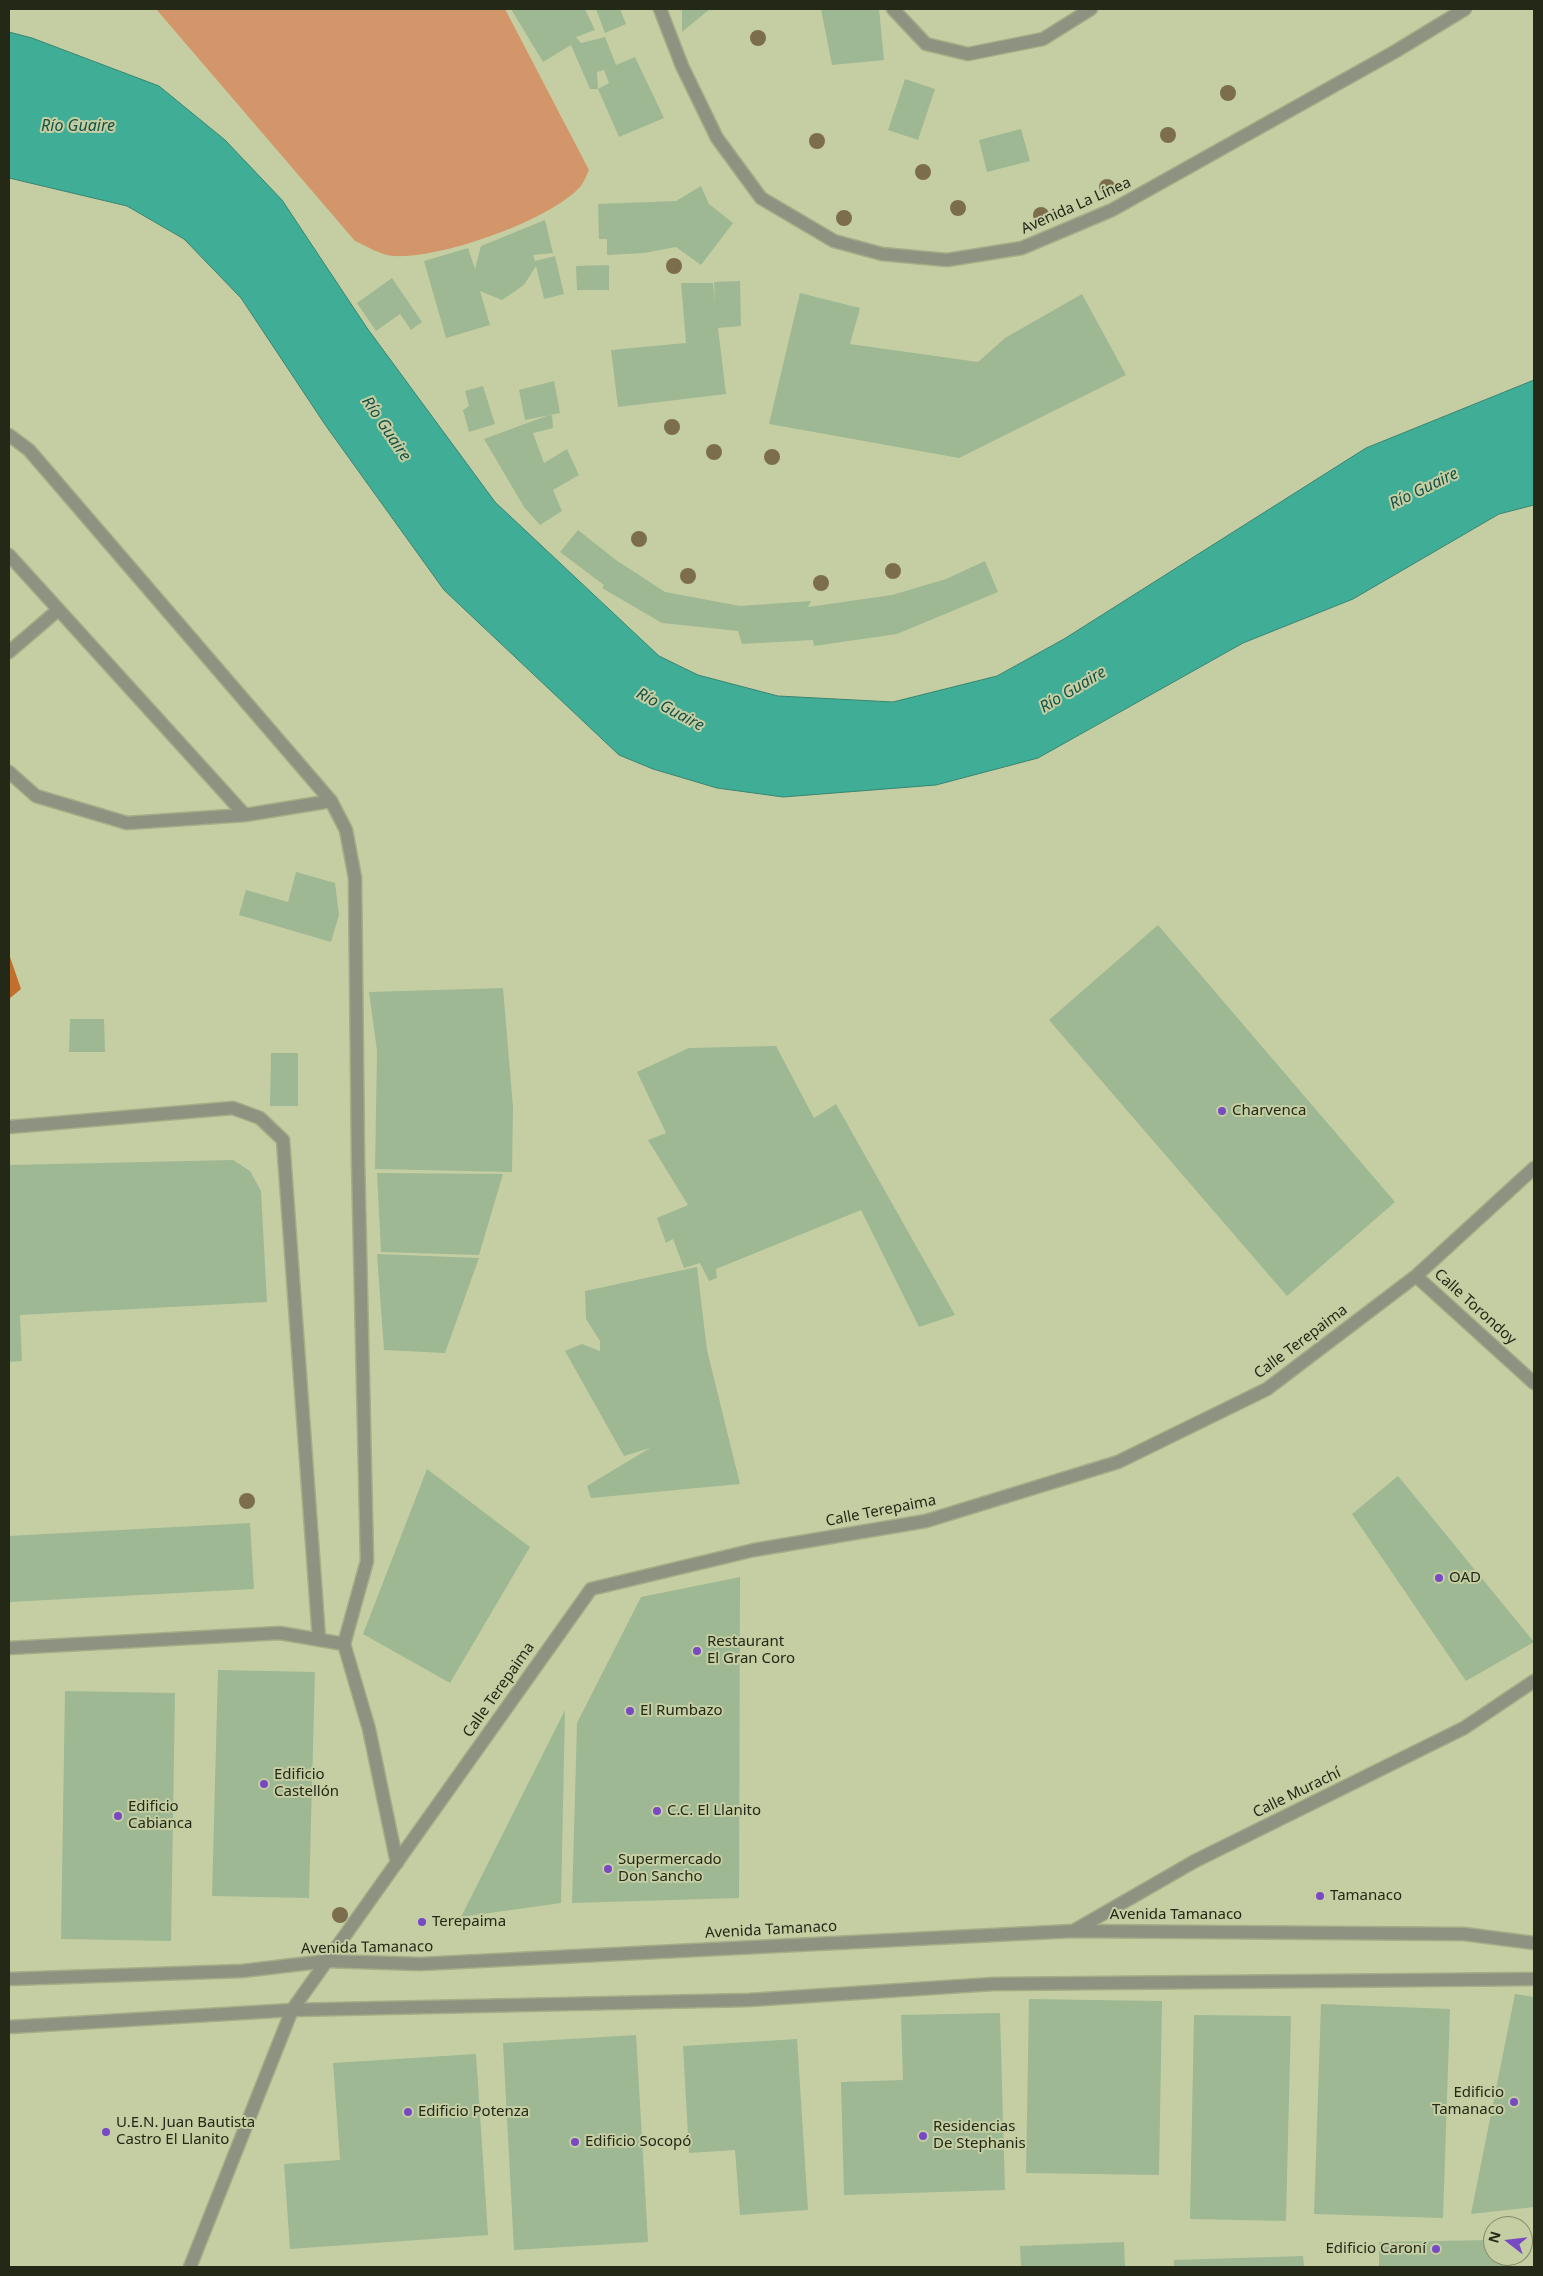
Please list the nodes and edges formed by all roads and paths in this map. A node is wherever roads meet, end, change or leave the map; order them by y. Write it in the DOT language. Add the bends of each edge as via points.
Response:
graph roads {
  1 [pos="660,9"];
  2 [pos="893,9"];
  3 [pos="1091,9"];
  4 [pos="1465,9"];
  5 [pos="9,435"];
  6 [pos="9,555"];
  7 [pos="58,610"];
  8 [pos="9,652"];
  9 [pos="9,772"];
  10 [pos="331,801"];
  11 [pos="245,814"];
  12 [pos="9,1126"];
  13 [pos="1534,1168"];
  14 [pos="1416,1276"];
  15 [pos="1534,1383"];
  16 [pos="319,1639"];
  17 [pos="344,1644"];
  18 [pos="9,1648"];
  19 [pos="1534,1681"];
  20 [pos="397,1863"];
  21 [pos="1073,1931"];
  22 [pos="1534,1943"];
  23 [pos="327,1961"];
  24 [pos="9,1979"];
  25 [pos="1534,1979"];
  26 [pos="292,2010"];
  27 [pos="9,2027"];
  28 [pos="190,2267"];
  1 -- 4 [label="street, Avenida La Línea" via="682,66 718,138 761,198 834,241 882,254 947,260 1022,248 1112,210"];
  2 -- 3 [label="street" via="926,44 968,54 1043,39"];
  5 -- 10 [label="street" via="29,450"];
  6 -- 7 [label="street"];
  7 -- 8 [label="street"];
  7 -- 11 [label="street"];
  9 -- 11 [label="street" via="36,796 127,823"];
  10 -- 11 [label="street"];
  10 -- 17 [label="street" via="346,830 355,878 367,1560"];
  12 -- 16 [label="street" via="233,1108 260,1118 283,1140"];
  13 -- 14 [label="street, Calle Terepaima"];
  14 -- 15 [label="street, Calle Torondoy"];
  14 -- 20 [label="street, Calle Terepaima" via="1267,1389 1118,1462 926,1522 754,1550 590,1589"];
  16 -- 17 [label="street"];
  16 -- 18 [label="street" via="280,1633"];
  17 -- 20 [label="street" via="370,1729"];
  19 -- 21 [label="street, Calle Murachí" via="1464,1728 1195,1861"];
  20 -- 23 [label="street, Calle Terepaima"];
  21 -- 22 [label="street, Avenida Tamanaco" via="1464,1934"];
  21 -- 23 [label="street, Avenida Tamanaco" via="430,1963"];
  23 -- 24 [label="street, Avenida Tamanaco" via="242,1970"];
  23 -- 26 [label="street, Calle Terepaima"];
  25 -- 26 [label="street" via="993,1984 749,2000"];
  26 -- 27 [label="street"];
  26 -- 28 [label="street, Calle Terepaima"];
}
